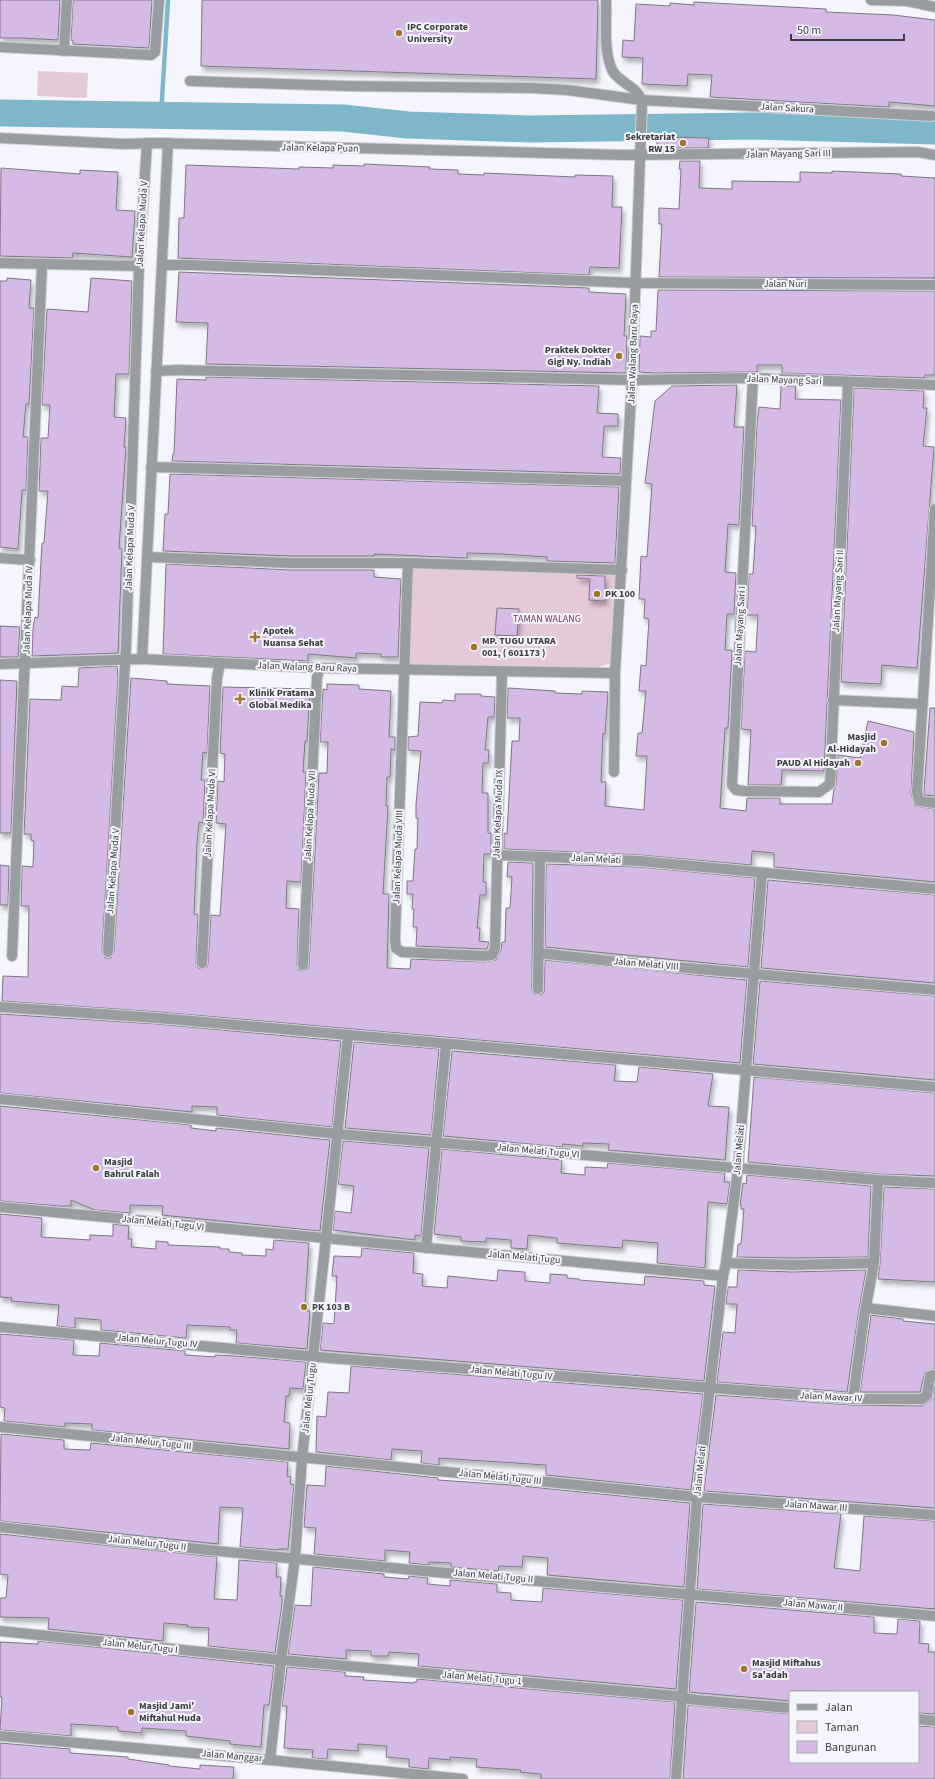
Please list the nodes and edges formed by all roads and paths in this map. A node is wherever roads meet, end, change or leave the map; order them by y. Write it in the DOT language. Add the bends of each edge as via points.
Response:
graph roads {
  1 [pos="67,0"];
  2 [pos="159,0"];
  3 [pos="606,0"];
  4 [pos="871,0"];
  5 [pos="907,1"];
  6 [pos="935,7"];
  7 [pos="0,48"];
  8 [pos="64,51"];
  9 [pos="190,81"];
  10 [pos="642,102"];
  11 [pos="932,116"];
  12 [pos="0,138"];
  13 [pos="147,143"];
  14 [pos="168,144"];
  15 [pos="640,155"];
  16 [pos="935,155"];
  17 [pos="0,263"];
  18 [pos="42,264"];
  19 [pos="162,265"];
  20 [pos="139,266"];
  21 [pos="635,283"];
  22 [pos="935,285"];
  23 [pos="156,371"];
  24 [pos="753,378"];
  25 [pos="632,380"];
  26 [pos="848,383"];
  27 [pos="935,385"];
  28 [pos="151,467"];
  29 [pos="626,481"];
  30 [pos="935,509"];
  31 [pos="148,557"];
  32 [pos="0,558"];
  33 [pos="30,560"];
  34 [pos="408,563"];
  35 [pos="622,570"];
  36 [pos="142,659"];
  37 [pos="126,661"];
  38 [pos="220,663"];
  39 [pos="0,664"];
  40 [pos="26,664"];
  41 [pos="320,668"];
  42 [pos="404,670"];
  43 [pos="502,672"];
  44 [pos="615,673"];
  45 [pos="833,700"];
  46 [pos="922,704"];
  47 [pos="614,772"];
  48 [pos="818,792"];
  49 [pos="935,803"];
  50 [pos="497,855"];
  51 [pos="540,857"];
  52 [pos="762,874"];
  53 [pos="935,889"];
  54 [pos="108,952"];
  55 [pos="539,953"];
  56 [pos="492,955"];
  57 [pos="12,956"];
  58 [pos="202,963"];
  59 [pos="303,965"];
  60 [pos="754,974"];
  61 [pos="538,990"];
  62 [pos="935,990"];
  63 [pos="0,1006"];
  64 [pos="348,1036"];
  65 [pos="446,1044"];
  66 [pos="746,1071"];
  67 [pos="935,1087"];
  68 [pos="0,1099"];
  69 [pos="338,1134"];
  70 [pos="437,1142"];
  71 [pos="738,1168"];
  72 [pos="878,1180"];
  73 [pos="935,1183"];
  74 [pos="0,1207"];
  75 [pos="326,1239"];
  76 [pos="426,1248"];
  77 [pos="726,1263"];
  78 [pos="874,1263"];
  79 [pos="723,1276"];
  80 [pos="866,1308"];
  81 [pos="935,1316"];
  82 [pos="0,1327"];
  83 [pos="313,1356"];
  84 [pos="935,1375"];
  85 [pos="710,1387"];
  86 [pos="853,1399"];
  87 [pos="0,1427"];
  88 [pos="302,1458"];
  89 [pos="697,1497"];
  90 [pos="935,1515"];
  91 [pos="0,1527"];
  92 [pos="295,1558"];
  93 [pos="690,1594"];
  94 [pos="935,1616"];
  95 [pos="0,1631"];
  96 [pos="281,1660"];
  97 [pos="683,1697"];
  98 [pos="789,1708"];
  99 [pos="919,1719"];
  100 [pos="935,1721"];
  101 [pos="0,1736"];
  102 [pos="270,1760"];
  103 [pos="463,1779"];
  104 [pos="676,1779"];
  1 -- 8 [label="street"];
  2 -- 8 [label="street" via="156,49 153,54 148,56"];
  3 -- 10 [label="street" via="608,58 613,72 634,89"];
  4 -- 5 [label="street"];
  5 -- 6 [label="street"];
  7 -- 8 [label="street"];
  9 -- 10 [label="street, Jalan Sakura" via="532,88 567,90"];
  10 -- 11 [label="street, Jalan Sakura"];
  10 -- 15 [label="street, Jalan Walang Baru Raya"];
  12 -- 13 [label="street, Jalan Kelapa Puan"];
  13 -- 14 [label="street, Jalan Kelapa Puan"];
  13 -- 20 [label="street, Jalan Kelapa Muda V"];
  14 -- 15 [label="street, Jalan Kelapa Puan"];
  14 -- 19 [label="street"];
  15 -- 16 [label="street, Jalan Mayang Sari III" via="918,152"];
  15 -- 21 [label="street, Jalan Walang Baru Raya"];
  17 -- 18 [label="street"];
  18 -- 20 [label="street"];
  18 -- 33 [label="street, Jalan Kelapa Muda IV"];
  19 -- 21 [label="street, Jalan Nuri"];
  19 -- 23 [label="street"];
  20 -- 37 [label="street, Jalan Kelapa Muda V"];
  21 -- 22 [label="street, Jalan Nuri"];
  21 -- 25 [label="street, Jalan Walang Baru Raya"];
  23 -- 25 [label="street, Jalan Mayang Sari"];
  23 -- 28 [label="street"];
  24 -- 25 [label="street, Jalan Mayang Sari"];
  24 -- 26 [label="street, Jalan Mayang Sari"];
  24 -- 48 [label="street, Jalan Mayang Sari I" via="732,785 736,790"];
  25 -- 29 [label="street, Jalan Walang Baru Raya"];
  26 -- 27 [label="street, Jalan Mayang Sari"];
  26 -- 45 [label="street, Jalan Mayang Sari II"];
  28 -- 29 [label="street"];
  28 -- 31 [label="street"];
  29 -- 35 [label="street, Jalan Walang Baru Raya"];
  30 -- 46 [label="street"];
  31 -- 34 [label="street" via="291,563"];
  31 -- 36 [label="street"];
  32 -- 33 [label="street"];
  33 -- 40 [label="street, Jalan Kelapa Muda IV"];
  34 -- 35 [label="street"];
  34 -- 42 [label="street"];
  35 -- 44 [label="street, Jalan Walang Baru Raya"];
  36 -- 37 [label="street, Jalan Walang Baru Raya"];
  36 -- 38 [label="street, Jalan Walang Baru Raya"];
  37 -- 40 [label="street, Jalan Walang Baru Raya"];
  37 -- 54 [label="street, Jalan Kelapa Muda V"];
  38 -- 41 [label="street, Jalan Walang Baru Raya"];
  38 -- 58 [label="street, Jalan Kelapa Muda VI" via="217,678"];
  39 -- 40 [label="street, Jalan Walang Baru Raya"];
  40 -- 57 [label="street, Jalan Kelapa Muda IV"];
  41 -- 42 [label="street, Jalan Walang Baru Raya"];
  41 -- 59 [label="street, Jalan Kelapa Muda VII" via="317,677"];
  42 -- 43 [label="street, Jalan Walang Baru Raya"];
  42 -- 56 [label="street, Jalan Kelapa Muda VIII" via="396,948 402,952"];
  43 -- 44 [label="street, Jalan Walang Baru Raya"];
  43 -- 50 [label="street, Jalan Kelapa Muda IX"];
  44 -- 47 [label="street, Jalan Walang Baru Raya"];
  45 -- 46 [label="street"];
  45 -- 48 [label="street, Jalan Mayang Sari II" via="830,784"];
  46 -- 49 [label="street" via="918,798 923,802"];
  50 -- 51 [label="street, Jalan Melati"];
  50 -- 56 [label="street, Jalan Kelapa Muda IX" via="495,948"];
  51 -- 52 [label="street, Jalan Melati" via="640,861"];
  51 -- 55 [label="street"];
  52 -- 53 [label="street"];
  52 -- 60 [label="street, Jalan Melati"];
  55 -- 60 [label="street, Jalan Melati VIII"];
  55 -- 61 [label="street"];
  60 -- 62 [label="street, Jalan Melati VIII"];
  60 -- 66 [label="street, Jalan Melati"];
  63 -- 64 [label="street"];
  64 -- 65 [label="street"];
  64 -- 69 [label="street, Jalan Melur Tugu"];
  65 -- 66 [label="street"];
  65 -- 70 [label="street"];
  66 -- 67 [label="street"];
  66 -- 71 [label="street, Jalan Melati"];
  68 -- 69 [label="street, Jalan Melati Tugu VI"];
  69 -- 70 [label="street, Jalan Melati Tugu VI"];
  69 -- 75 [label="street, Jalan Melur Tugu"];
  70 -- 71 [label="street, Jalan Melati Tugu VI"];
  70 -- 76 [label="street"];
  71 -- 72 [label="street, Jalan Melati Tugu VI"];
  71 -- 77 [label="street, Jalan Melati"];
  72 -- 73 [label="street, Jalan Melati Tugu VI"];
  72 -- 78 [label="street"];
  74 -- 75 [label="street, Jalan Melati Tugu VI"];
  75 -- 76 [label="street, Jalan Melati Tugu"];
  75 -- 83 [label="street, Jalan Melur Tugu"];
  76 -- 79 [label="street, Jalan Melati Tugu"];
  77 -- 78 [label="street" via="792,1266"];
  77 -- 79 [label="street, Jalan Melati"];
  78 -- 80 [label="street"];
  79 -- 85 [label="street, Jalan Melati"];
  80 -- 81 [label="street"];
  80 -- 86 [label="street"];
  82 -- 83 [label="street, Jalan Melur Tugu IV"];
  83 -- 85 [label="street, Jalan Melati Tugu IV"];
  83 -- 88 [label="street, Jalan Melur Tugu"];
  84 -- 86 [label="street, Jalan Mawar IV" via="930,1376 927,1395 922,1400"];
  85 -- 86 [label="street, Jalan Mawar IV"];
  85 -- 89 [label="street, Jalan Melati"];
  87 -- 88 [label="street, Jalan Melur Tugu III"];
  88 -- 89 [label="street, Jalan Melati Tugu III"];
  88 -- 92 [label="street, Jalan Melur Tugu"];
  89 -- 90 [label="street, Jalan Mawar III"];
  89 -- 93 [label="street, Jalan Melati"];
  91 -- 92 [label="street, Jalan Melur Tugu II"];
  92 -- 93 [label="street, Jalan Melati Tugu II"];
  92 -- 96 [label="street, Jalan Melur Tugu"];
  93 -- 94 [label="street, Jalan Mawar II"];
  93 -- 97 [label="street, Jalan Melati"];
  95 -- 96 [label="street, Jalan Melur Tugu I"];
  96 -- 97 [label="street, Jalan Melati Tugu 1"];
  96 -- 102 [label="street, Jalan Melur Tugu"];
  97 -- 98 [label="street, Jalan Melati Tugu 1"];
  97 -- 104 [label="street, Jalan Melati"];
  99 -- 100 [label="street"];
  101 -- 102 [label="street, Jalan Manggar"];
  102 -- 103 [label="street, Jalan Manggar"];
}
